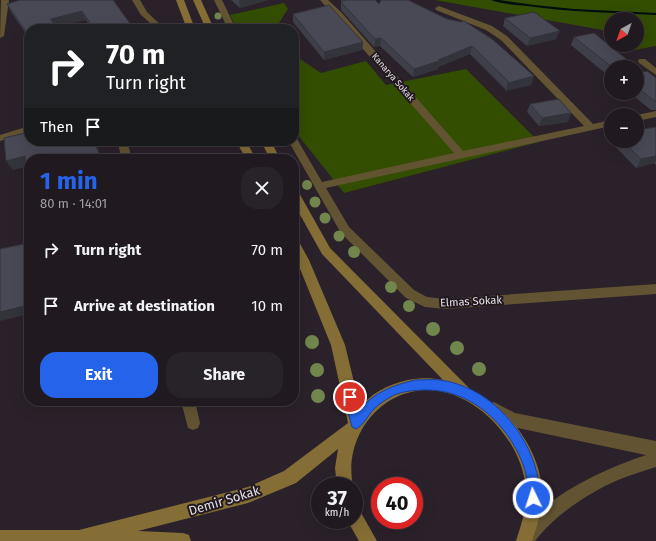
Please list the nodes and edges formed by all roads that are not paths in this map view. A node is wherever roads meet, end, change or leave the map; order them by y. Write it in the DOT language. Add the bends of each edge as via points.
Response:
graph roads {
  1 [pos="5,0"];
  2 [pos="136,0"];
  3 [pos="180,0"];
  4 [pos="197,0"];
  5 [pos="218,0"];
  6 [pos="324,0"];
  7 [pos="439,8"];
  8 [pos="156,24"];
  9 [pos="189,24"];
  10 [pos="208,24"];
  11 [pos="230,24"];
  12 [pos="0,36"];
  13 [pos="644,63"];
  14 [pos="656,72"];
  15 [pos="656,114"];
  16 [pos="644,117"];
  17 [pos="604,125"];
  18 [pos="590,128"];
  19 [pos="24,131"];
  20 [pos="0,138"];
  21 [pos="297,146"];
  22 [pos="461,155"];
  23 [pos="319,186"];
  24 [pos="299,203"];
  25 [pos="299,252"];
  26 [pos="656,289"];
  27 [pos="465,392"];
  28 [pos="189,406"];
  29 [pos="489,407"];
  30 [pos="193,423"];
  31 [pos="354,426"];
  32 [pos="656,449"];
  33 [pos="656,459"];
  34 [pos="345,477"];
  35 [pos="362,529"];
  36 [pos="0,538"];
  37 [pos="79,538"];
  38 [pos="183,541"];
  39 [pos="369,541"];
  40 [pos="525,541"];
  1 -- 12 [label="street"];
  2 -- 8 [label="street" via="144,13"];
  3 -- 9 [label="street"];
  4 -- 10 [label="street"];
  5 -- 11 [label="street"];
  6 -- 22 [label="street, Kanarya Sokak"];
  7 -- 18 [label="street" via="489,28 504,38"];
  13 -- 14 [label="street"];
  15 -- 16 [label="street"];
  17 -- 18 [label="street"];
  18 -- 22 [label="street"];
  19 -- 20 [label="street"];
  21 -- 23 [label="street, Elmas Sokak"];
  22 -- 23 [label="street"];
  23 -- 26 [label="street, Elmas Sokak" via="346,230 410,294 425,302 445,304"];
  24 -- 27 [label="street" via="326,251"];
  25 -- 31 [label="street" via="338,345"];
  27 -- 29 [label="street"];
  27 -- 31 [label="street" via="440,385 415,385 392,391 371,404"];
  28 -- 30 [label="street"];
  29 -- 32 [label="street" via="514,420"];
  29 -- 40 [label="street" via="510,428 525,453 533,482 533,513"];
  31 -- 34 [label="street" via="344,453"];
  31 -- 37 [label="street, Demir Sokak" via="290,477 248,496"];
  33 -- 40 [label="street" via="614,474 571,498 531,531"];
  35 -- 39 [label="street"];
  36 -- 37 [label="street, Demir Sokak"];
  37 -- 38 [label="street, Demir Sokak"];
}
